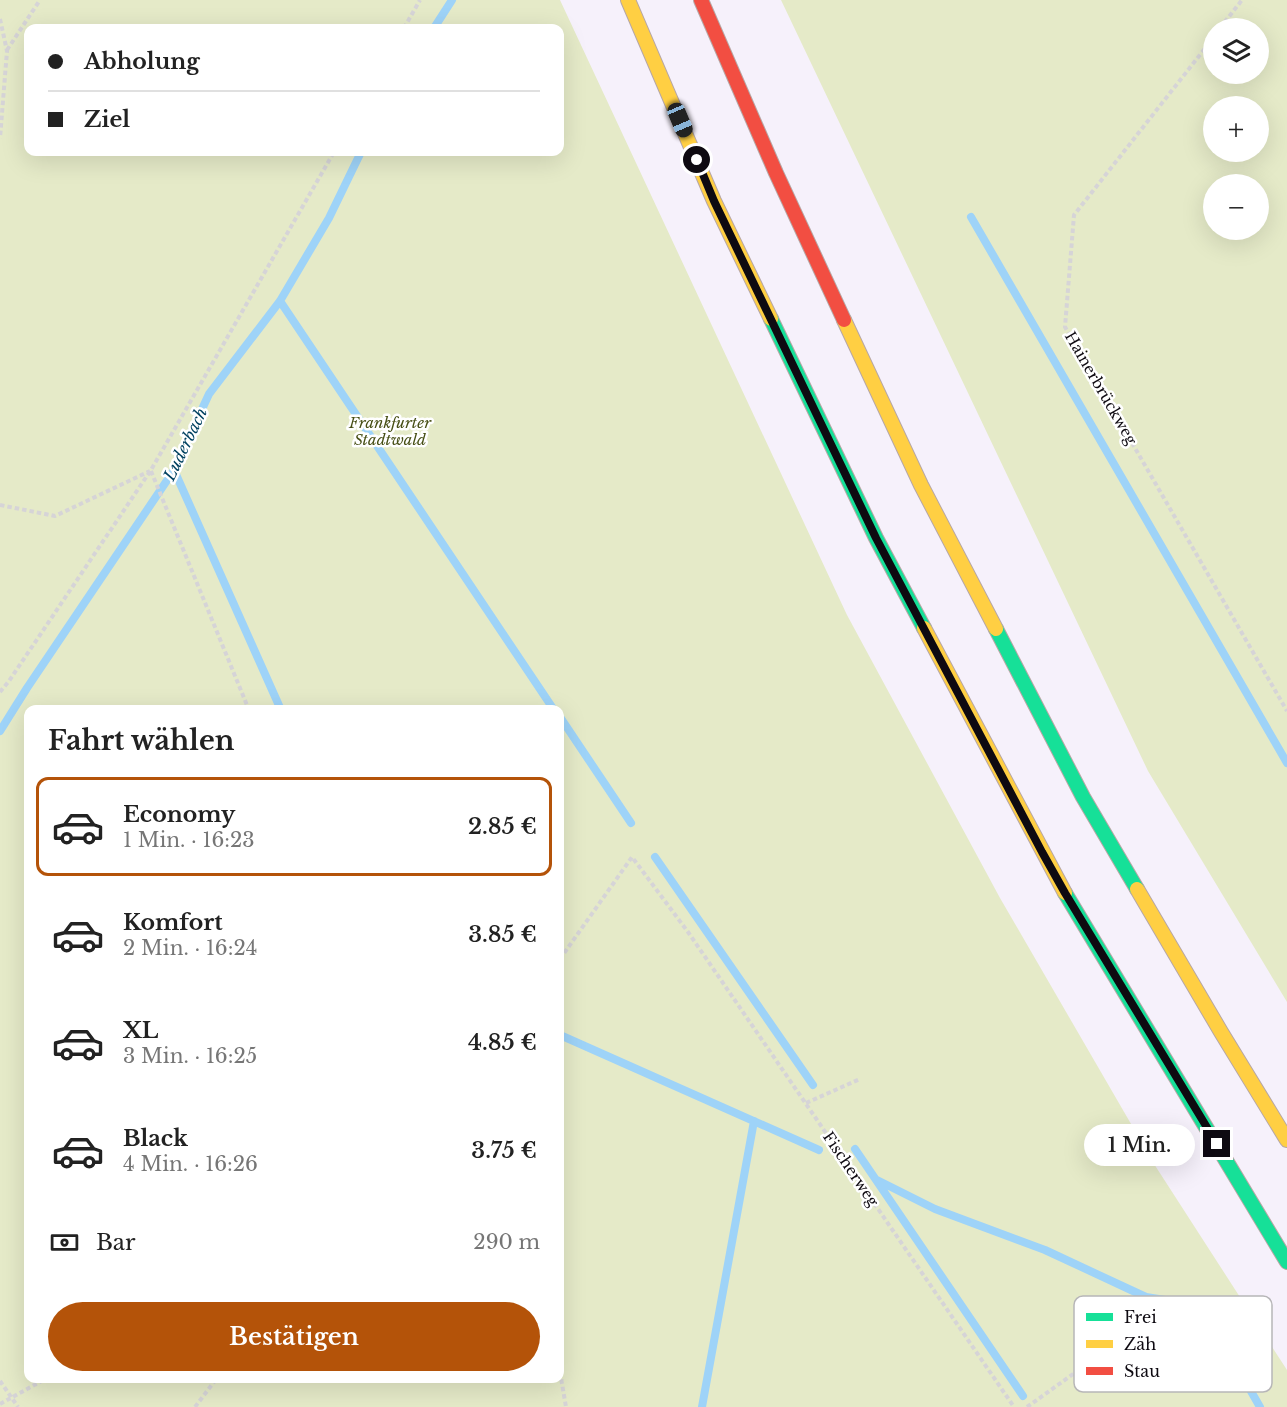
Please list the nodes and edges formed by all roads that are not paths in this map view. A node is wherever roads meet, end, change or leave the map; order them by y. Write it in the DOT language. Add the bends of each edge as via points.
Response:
graph roads {
  1 [pos="628,0"];
  2 [pos="701,0"];
  3 [pos="1287,1140"];
  4 [pos="1287,1262"];
  1 -- 4 [label="highway" via="714,201 876,538 1065,893"];
  2 -- 3 [label="highway" via="921,485 1083,797"];
}
